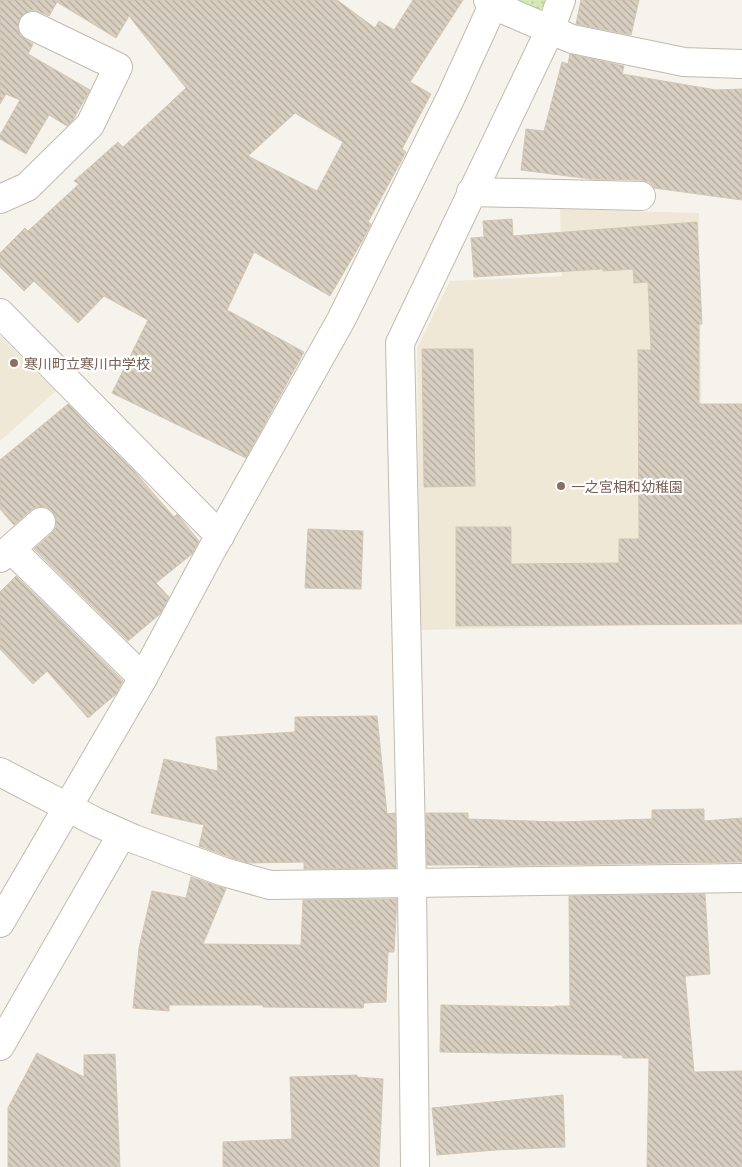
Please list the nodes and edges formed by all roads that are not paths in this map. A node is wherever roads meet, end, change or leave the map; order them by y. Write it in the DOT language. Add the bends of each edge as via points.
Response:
graph roads {
  1 [pos="561,0"];
  2 [pos="491,2"];
  3 [pos="33,26"];
  4 [pos="550,30"];
  5 [pos="742,64"];
  6 [pos="471,192"];
  7 [pos="641,196"];
  8 [pos="0,199"];
  9 [pos="0,313"];
  10 [pos="41,522"];
  11 [pos="220,536"];
  12 [pos="5,554"];
  13 [pos="143,678"];
  14 [pos="0,772"];
  15 [pos="67,807"];
  16 [pos="122,834"];
  17 [pos="742,878"];
  18 [pos="412,883"];
  19 [pos="0,923"];
  20 [pos="0,1046"];
  21 [pos="415,1167"];
  1 -- 4 [label="street"];
  2 -- 4 [label="street"];
  2 -- 11 [label="street" via="451,97 341,320"];
  3 -- 8 [label="street" via="118,67 90,125 27,187"];
  4 -- 5 [label="street" via="572,39 684,62"];
  4 -- 6 [label="street"];
  6 -- 7 [label="street"];
  6 -- 18 [label="street" via="400,343"];
  9 -- 11 [label="street"];
  10 -- 12 [label="street"];
  11 -- 13 [label="street"];
  12 -- 13 [label="street"];
  13 -- 15 [label="street"];
  14 -- 15 [label="street"];
  15 -- 16 [label="street"];
  15 -- 19 [label="street"];
  16 -- 18 [label="street" via="224,872 270,884"];
  16 -- 20 [label="street"];
  17 -- 18 [label="street"];
  18 -- 21 [label="street"];
}
